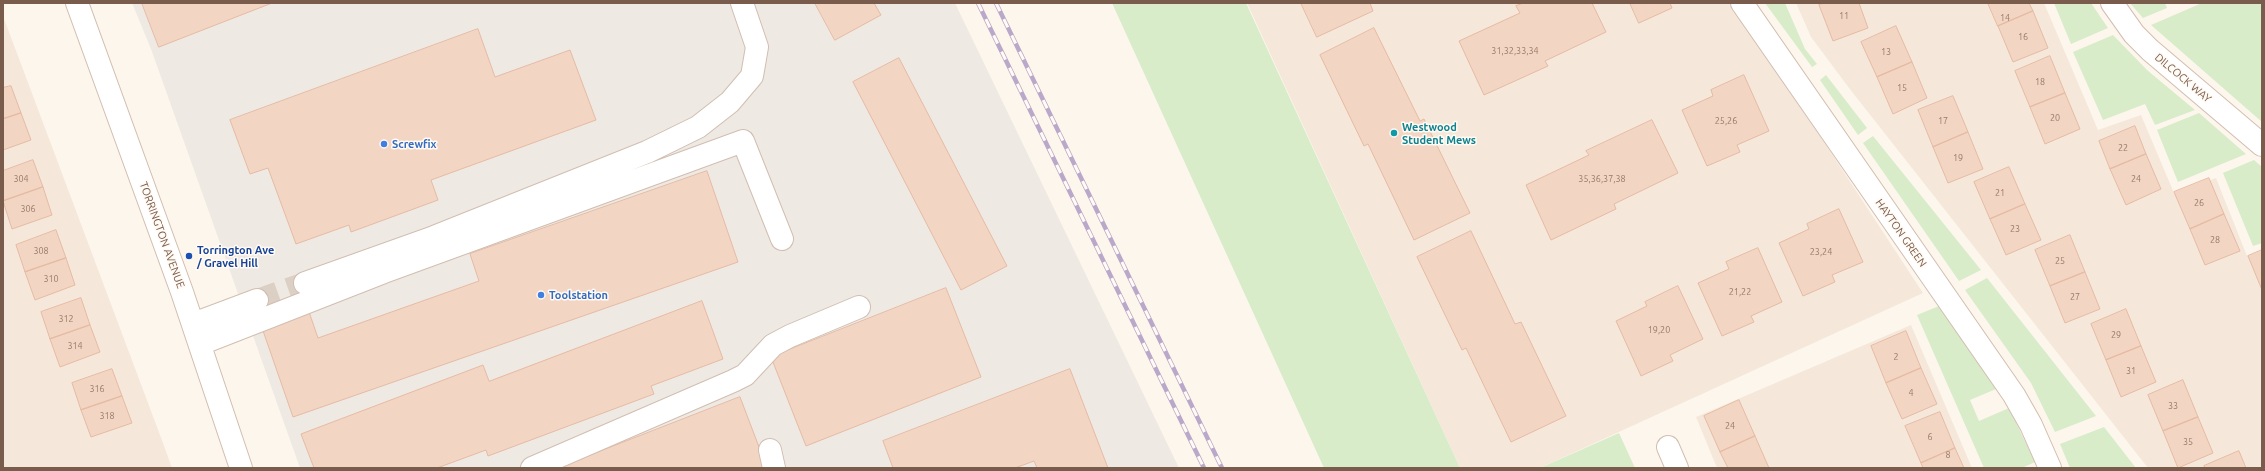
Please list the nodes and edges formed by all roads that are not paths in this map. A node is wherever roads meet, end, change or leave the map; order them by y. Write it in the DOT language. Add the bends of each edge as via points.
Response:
graph roads {
  1 [pos="77,3"];
  2 [pos="742,3"];
  3 [pos="1742,3"];
  4 [pos="2112,3"];
  5 [pos="2262,145"];
  6 [pos="782,239"];
  7 [pos="305,283"];
  8 [pos="257,300"];
  9 [pos="859,307"];
  10 [pos="196,334"];
  11 [pos="1668,447"];
  12 [pos="241,468"];
  13 [pos="532,468"];
  14 [pos="1677,468"];
  15 [pos="2050,468"];
  1 -- 10 [label="street, TORRINGTON AVENUE"];
  2 -- 7 [label="street" via="757,48 752,76 730,102 698,127 647,152 456,228"];
  3 -- 15 [label="street, HAYTON GREEN" via="2014,395"];
  4 -- 5 [label="street, DILCOCK WAY" via="2134,34 2150,50"];
  6 -- 10 [label="street" via="743,141 384,272"];
  8 -- 10 [label="street"];
  9 -- 13 [label="street" via="773,345 745,375 733,381"];
  10 -- 12 [label="street, TORRINGTON AVENUE"];
  11 -- 14 [label="street"];
}
